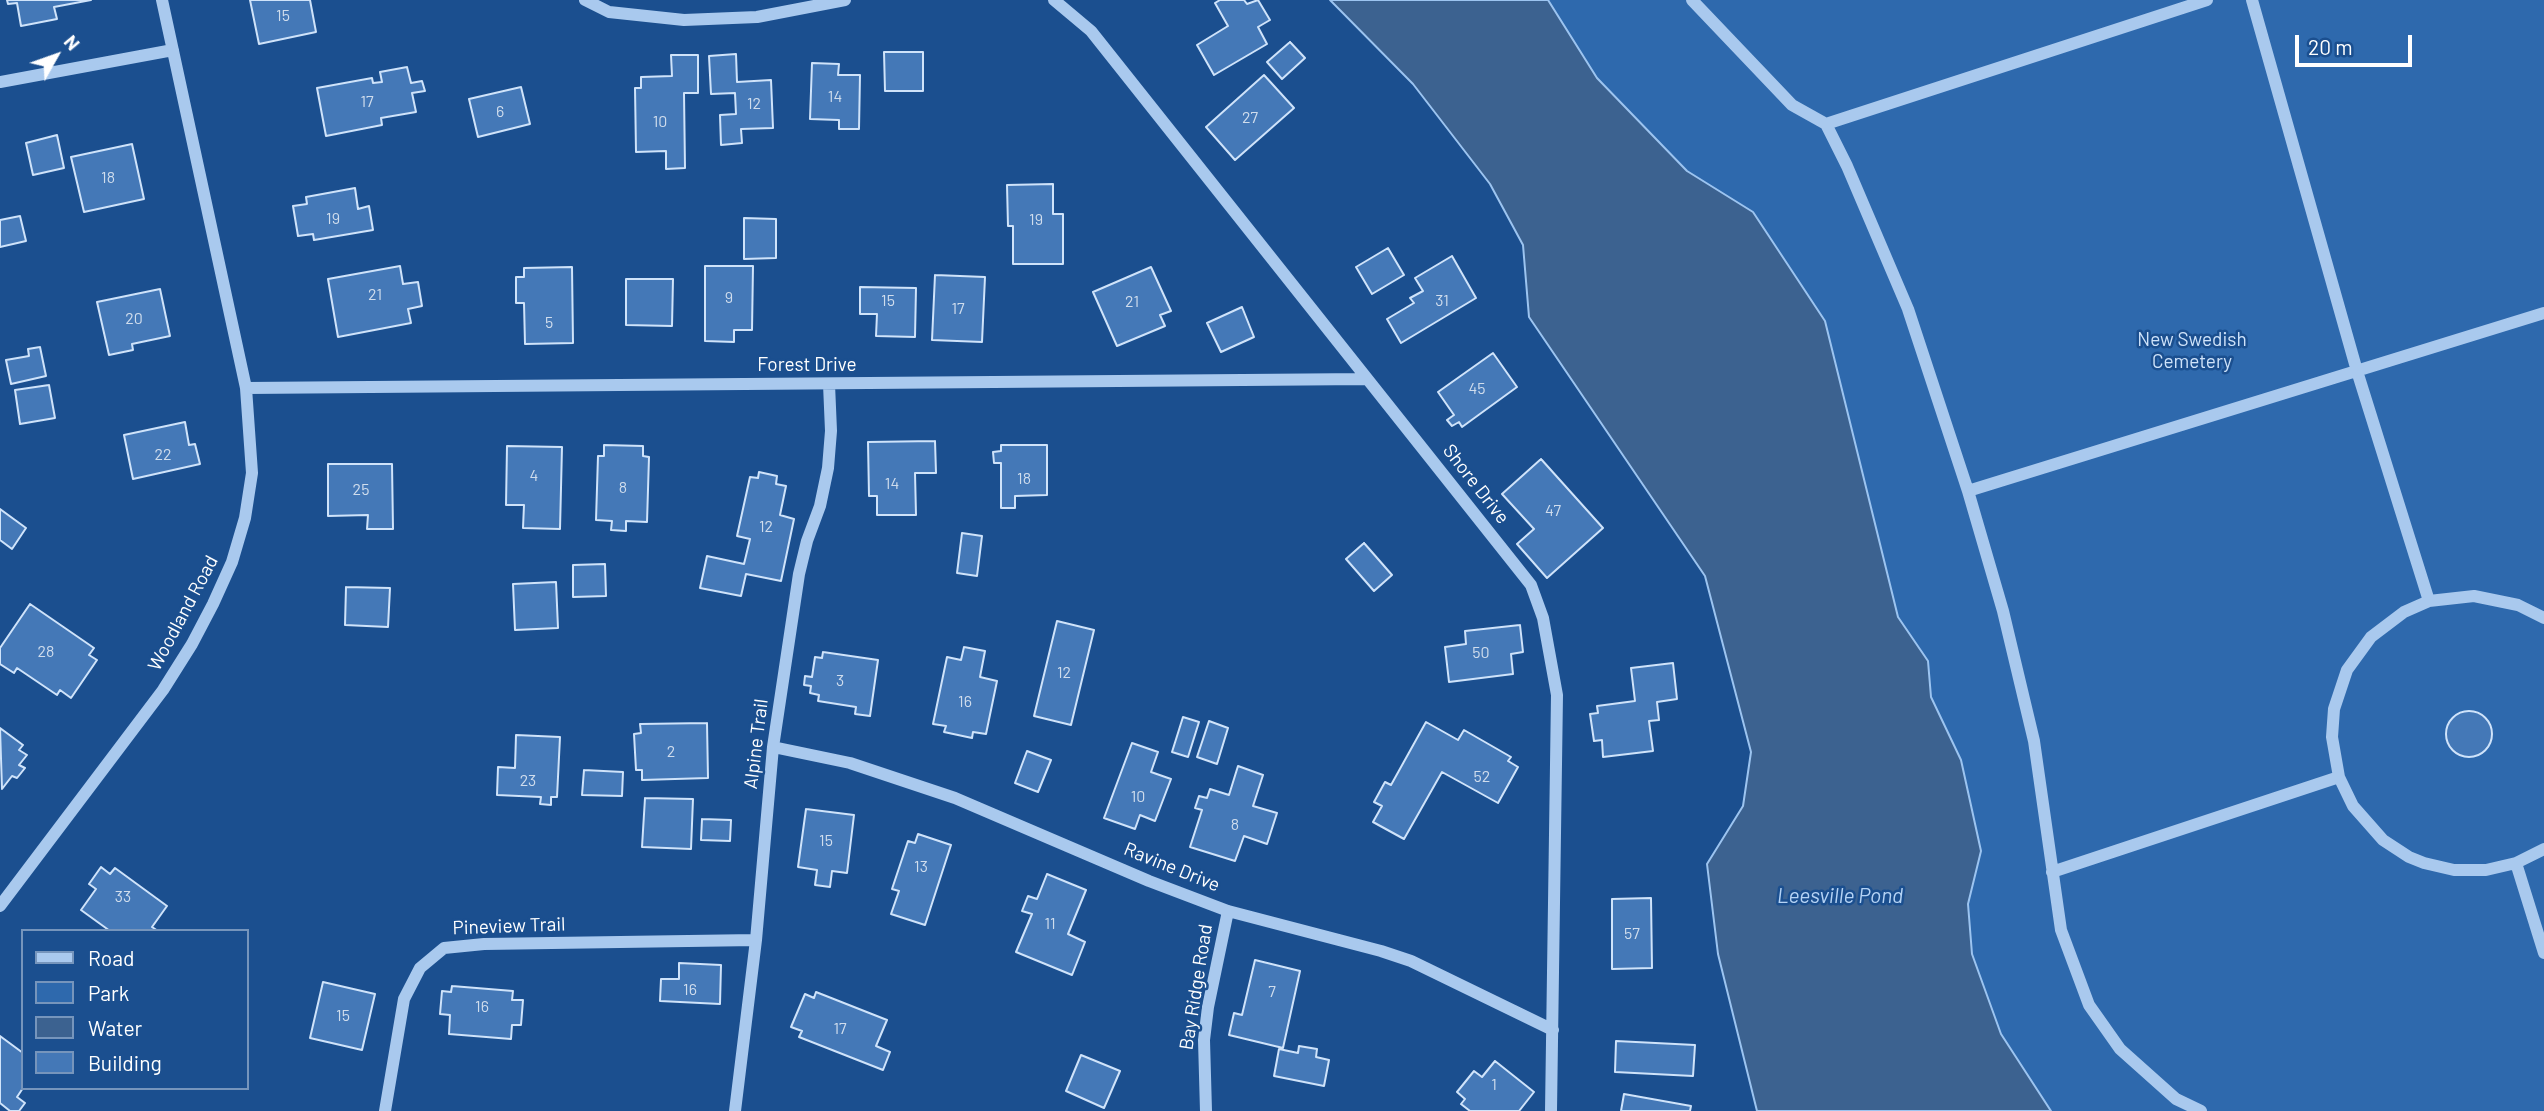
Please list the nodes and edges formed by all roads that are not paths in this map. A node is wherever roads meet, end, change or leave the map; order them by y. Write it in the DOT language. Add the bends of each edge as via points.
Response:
graph roads {
  1 [pos="162,0"];
  2 [pos="585,0"];
  3 [pos="845,0"];
  4 [pos="1054,0"];
  5 [pos="1692,0"];
  6 [pos="2207,0"];
  7 [pos="2252,0"];
  8 [pos="173,50"];
  9 [pos="0,82"];
  10 [pos="1826,124"];
  11 [pos="2544,313"];
  12 [pos="2357,371"];
  13 [pos="1367,379"];
  14 [pos="829,384"];
  15 [pos="246,388"];
  16 [pos="1968,491"];
  17 [pos="2429,601"];
  18 [pos="2544,618"];
  19 [pos="774,747"];
  20 [pos="2339,778"];
  21 [pos="2544,849"];
  22 [pos="2516,863"];
  23 [pos="2052,873"];
  24 [pos="0,906"];
  25 [pos="1228,911"];
  26 [pos="756,940"];
  27 [pos="2544,953"];
  28 [pos="1553,1030"];
  29 [pos="385,1111"];
  30 [pos="736,1111"];
  31 [pos="1206,1111"];
  32 [pos="1551,1111"];
  33 [pos="2201,1111"];
  1 -- 8 [label="street, Woodland Road"];
  2 -- 3 [label="street" via="609,12 684,20 757,17"];
  4 -- 13 [label="street, Shore Drive" via="1091,31"];
  5 -- 10 [label="street" via="1792,105"];
  6 -- 10 [label="street"];
  7 -- 12 [label="street"];
  8 -- 9 [label="street"];
  8 -- 15 [label="street, Woodland Road"];
  10 -- 16 [label="street" via="1908,309"];
  11 -- 12 [label="street"];
  12 -- 16 [label="street"];
  12 -- 17 [label="street"];
  13 -- 14 [label="street, Forest Drive"];
  13 -- 28 [label="street, Shore Drive" via="1531,585 1544,618 1556,695"];
  14 -- 15 [label="street, Forest Drive"];
  14 -- 19 [label="street, Alpine Trail" via="828,468 799,574"];
  15 -- 24 [label="street, Woodland Road" via="252,473 245,518 214,604 163,690"];
  16 -- 23 [label="street" via="2034,741"];
  17 -- 18 [label="street" via="2489,597"];
  17 -- 20 [label="street" via="2381,627 2347,670 2332,723"];
  19 -- 25 [label="street, Ravine Drive" via="850,763 955,798"];
  19 -- 26 [label="street, Alpine Trail"];
  20 -- 22 [label="street" via="2361,818 2410,857 2454,870 2486,870"];
  20 -- 23 [label="street"];
  21 -- 22 [label="street"];
  22 -- 27 [label="street"];
  23 -- 33 [label="street" via="2062,930 2089,1005 2120,1049 2176,1099"];
  25 -- 28 [label="street, Ravine Drive" via="1411,961"];
  25 -- 31 [label="street, Bay Ridge Road" via="1204,1040"];
  26 -- 29 [label="street, Pineview Trail" via="444,948 420,968 404,999"];
  26 -- 30 [label="street, Alpine Trail"];
  28 -- 32 [label="street, Shore Drive"];
}
